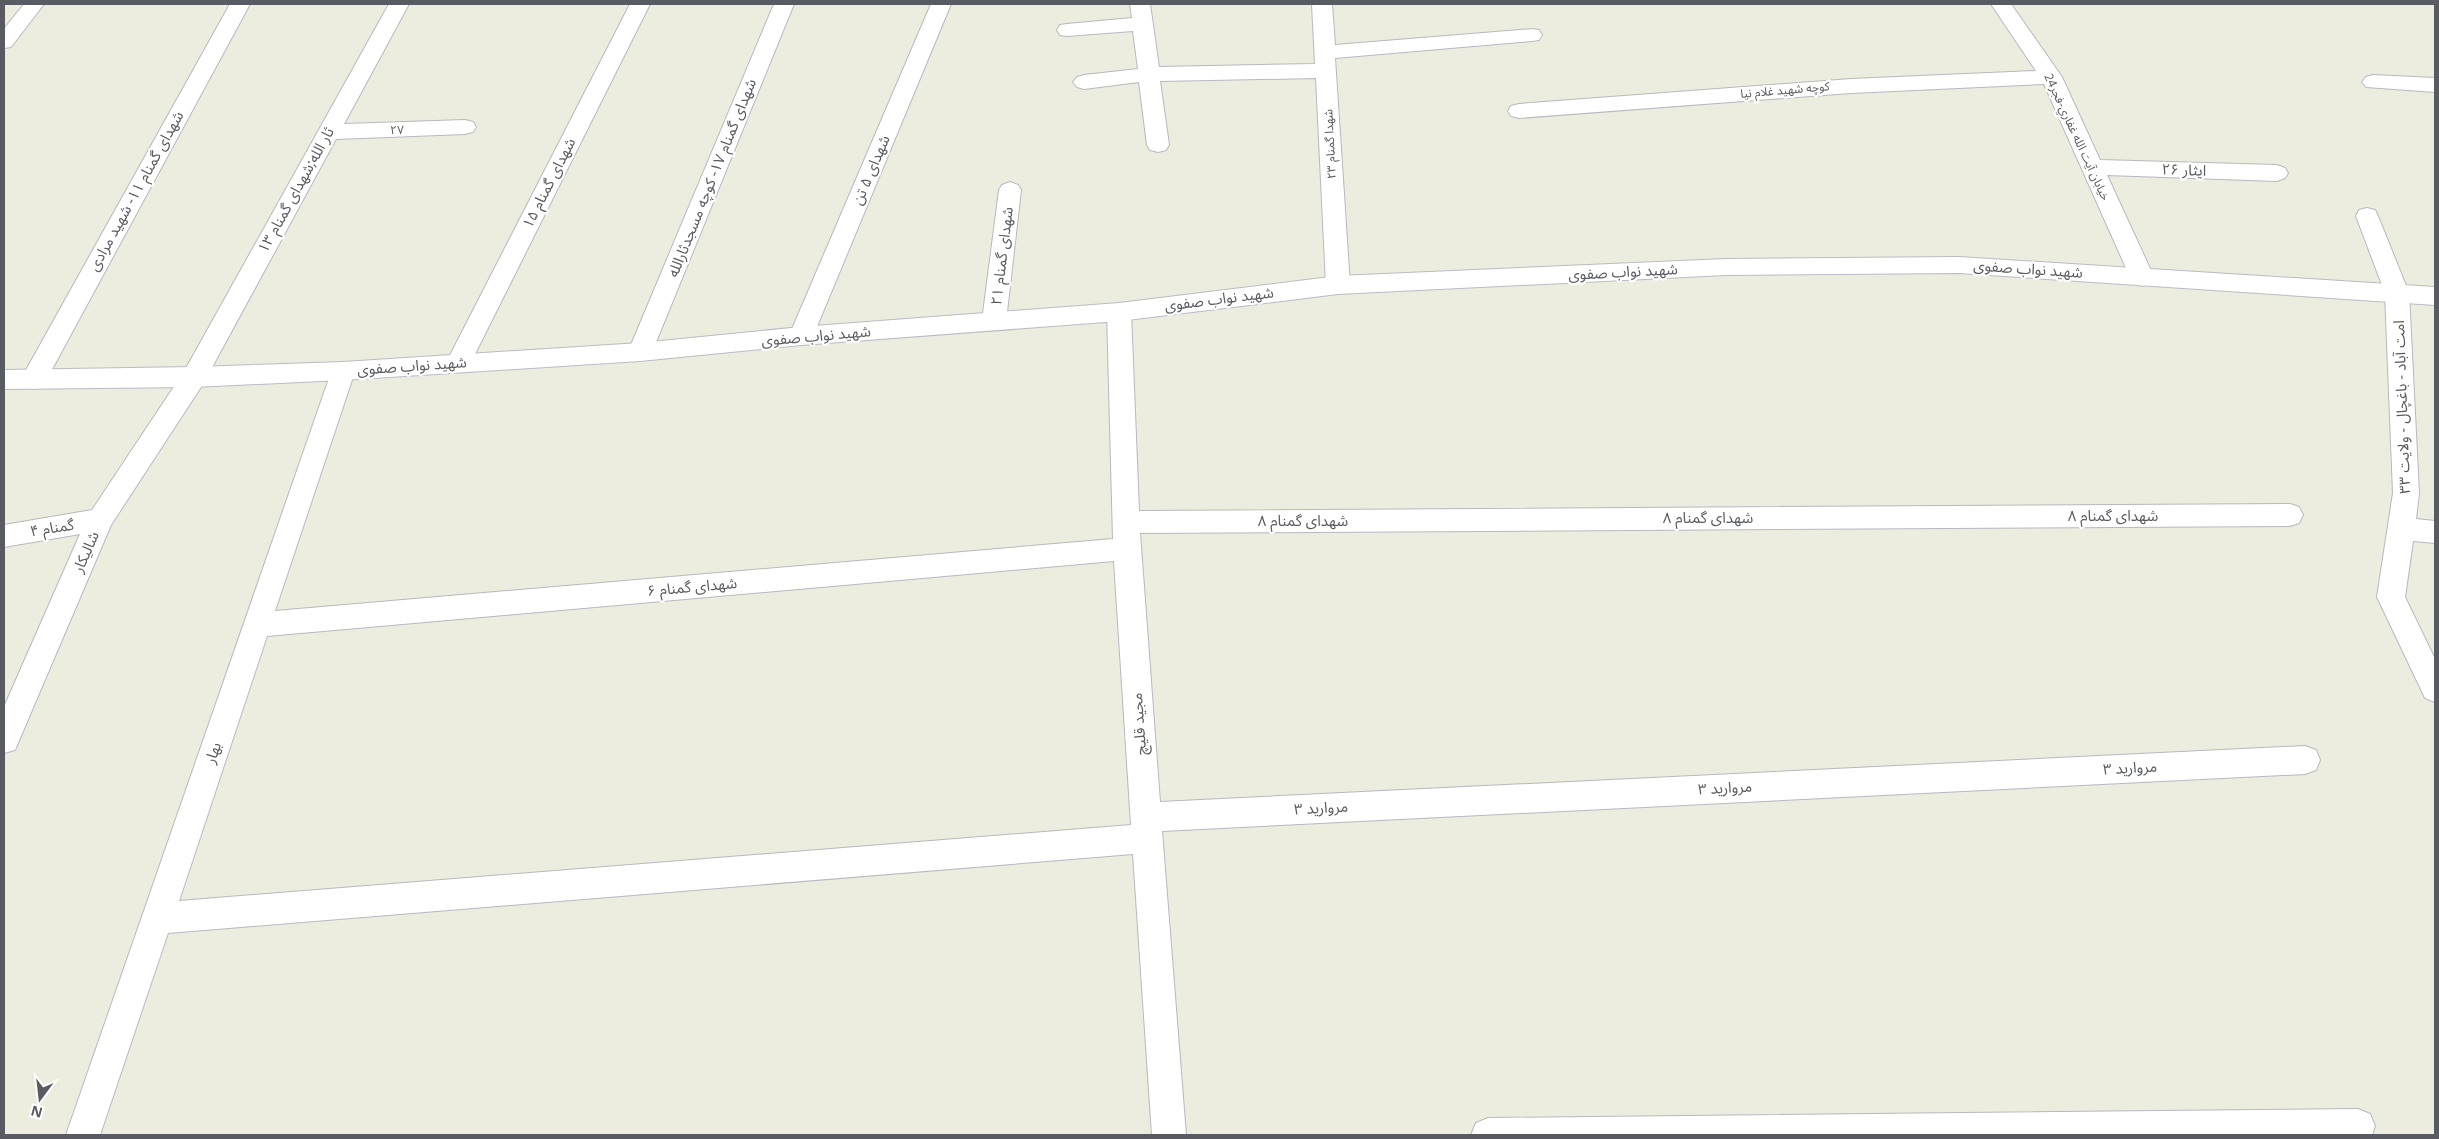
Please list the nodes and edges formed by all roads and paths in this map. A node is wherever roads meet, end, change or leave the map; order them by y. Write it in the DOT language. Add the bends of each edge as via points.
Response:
graph roads {
  1 [pos="34,4"];
  2 [pos="240,4"];
  3 [pos="399,4"];
  4 [pos="640,4"];
  5 [pos="784,4"];
  6 [pos="941,4"];
  7 [pos="1322,4"];
  8 [pos="2001,4"];
  9 [pos="1141,14"];
  10 [pos="1066,30"];
  11 [pos="1532,35"];
  12 [pos="4,42"];
  13 [pos="1325,61"];
  14 [pos="1148,74"];
  15 [pos="2051,77"];
  16 [pos="1084,82"];
  17 [pos="2373,82"];
  18 [pos="2435,85"];
  19 [pos="1519,111"];
  20 [pos="465,127"];
  21 [pos="328,132"];
  22 [pos="1158,145"];
  23 [pos="2092,166"];
  24 [pos="2277,173"];
  25 [pos="1010,190"];
  26 [pos="2367,216"];
  27 [pos="2142,277"];
  28 [pos="1338,285"];
  29 [pos="2397,293"];
  30 [pos="2435,296"];
  31 [pos="1119,312"];
  32 [pos="994,322"];
  33 [pos="801,336"];
  34 [pos="640,352"];
  35 [pos="458,363"];
  36 [pos="343,371"];
  37 [pos="194,377"];
  38 [pos="34,379"];
  39 [pos="4,380"];
  40 [pos="2290,515"];
  41 [pos="100,520"];
  42 [pos="2401,529"];
  43 [pos="2435,532"];
  44 [pos="1126,535"];
  45 [pos="4,536"];
  46 [pos="257,624"];
  47 [pos="2435,689"];
  48 [pos="4,740"];
  49 [pos="2305,760"];
  50 [pos="1147,827"];
  51 [pos="157,918"];
  52 [pos="2358,1126"];
  53 [pos="83,1135"];
  54 [pos="1169,1135"];
  55 [pos="1488,1135"];
  1 -- 12 [label="street"];
  2 -- 38 [label="street, شهدای گمنام ۱۱- شهيد مرادی"];
  3 -- 21 [label="street, ثار الله;شهدای گمنام ۱۳"];
  4 -- 35 [label="street, شهدای گمنام ۱۵"];
  5 -- 34 [label="street, شهدای گمنام ۱۷- كوچه مسجدثارالله"];
  6 -- 33 [label="street, شهدای ۵ تن"];
  7 -- 13 [label="street, شهدا گمنام ۲۳"];
  8 -- 15 [label="street, خيابان آيت الله غفاري-فجر24"];
  9 -- 10 [label="street"];
  9 -- 14 [label="street"];
  11 -- 13 [label="street"];
  13 -- 14 [label="street"];
  13 -- 28 [label="street, شهدا گمنام ۲۳"];
  14 -- 16 [label="street"];
  14 -- 22 [label="street"];
  15 -- 19 [label="street, کوچه شهید غلام نیا" via="1837,86"];
  15 -- 23 [label="street, خيابان آيت الله غفاري-فجر24"];
  17 -- 18 [label="street"];
  20 -- 21 [label="street, ۲۷"];
  21 -- 37 [label="street, ثار الله;شهدای گمنام ۱۳"];
  23 -- 24 [label="street, ایثار ۲۶"];
  23 -- 27 [label="street, خيابان آيت الله غفاري-فجر24"];
  25 -- 32 [label="street, شهدای گمنام ۲۱"];
  26 -- 29 [label="street, امت آباد - باغچال - ولایت ۳۳"];
  27 -- 28 [label="street, شهید نواب صفوی" via="1959,264 1726,267"];
  27 -- 29 [label="street, شهید نواب صفوی"];
  28 -- 31 [label="street, شهید نواب صفوی"];
  29 -- 30 [label="street, شهید نواب صفوی"];
  29 -- 42 [label="street, امت آباد - باغچال - ولایت ۳۳" via="2406,493"];
  31 -- 32 [label="street, شهید نواب صفوی"];
  31 -- 44 [label="street, مجید قلیچ"];
  32 -- 33 [label="street, شهید نواب صفوی"];
  33 -- 34 [label="street, شهید نواب صفوی"];
  34 -- 35 [label="street, شهید نواب صفوی"];
  35 -- 36 [label="street, شهید نواب صفوی"];
  36 -- 37 [label="street, شهید نواب صفوی"];
  36 -- 46 [label="street, بهار"];
  37 -- 38 [label="street, شهید نواب صفوی"];
  37 -- 41 [label="street, شالیکار"];
  38 -- 39 [label="street, شهید نواب صفوی"];
  40 -- 44 [label="street, شهدای گمنام ۸"];
  41 -- 45 [label="street, گمنام ۴"];
  41 -- 48 [label="street, شالیکار"];
  42 -- 43 [label="street"];
  42 -- 47 [label="street, امت آباد - باغچال - ولایت ۳۳" via="2390,597"];
  44 -- 46 [label="street, شهدای گمنام ۶"];
  44 -- 50 [label="street, مجید قلیچ"];
  46 -- 51 [label="street, بهار"];
  49 -- 50 [label="street, مروارید ۳"];
  50 -- 51 [label="street, مروارید ۳"];
  50 -- 54 [label="street, مجید قلیچ"];
  51 -- 53 [label="street, بهار"];
  52 -- 55 [label="street"];
}
